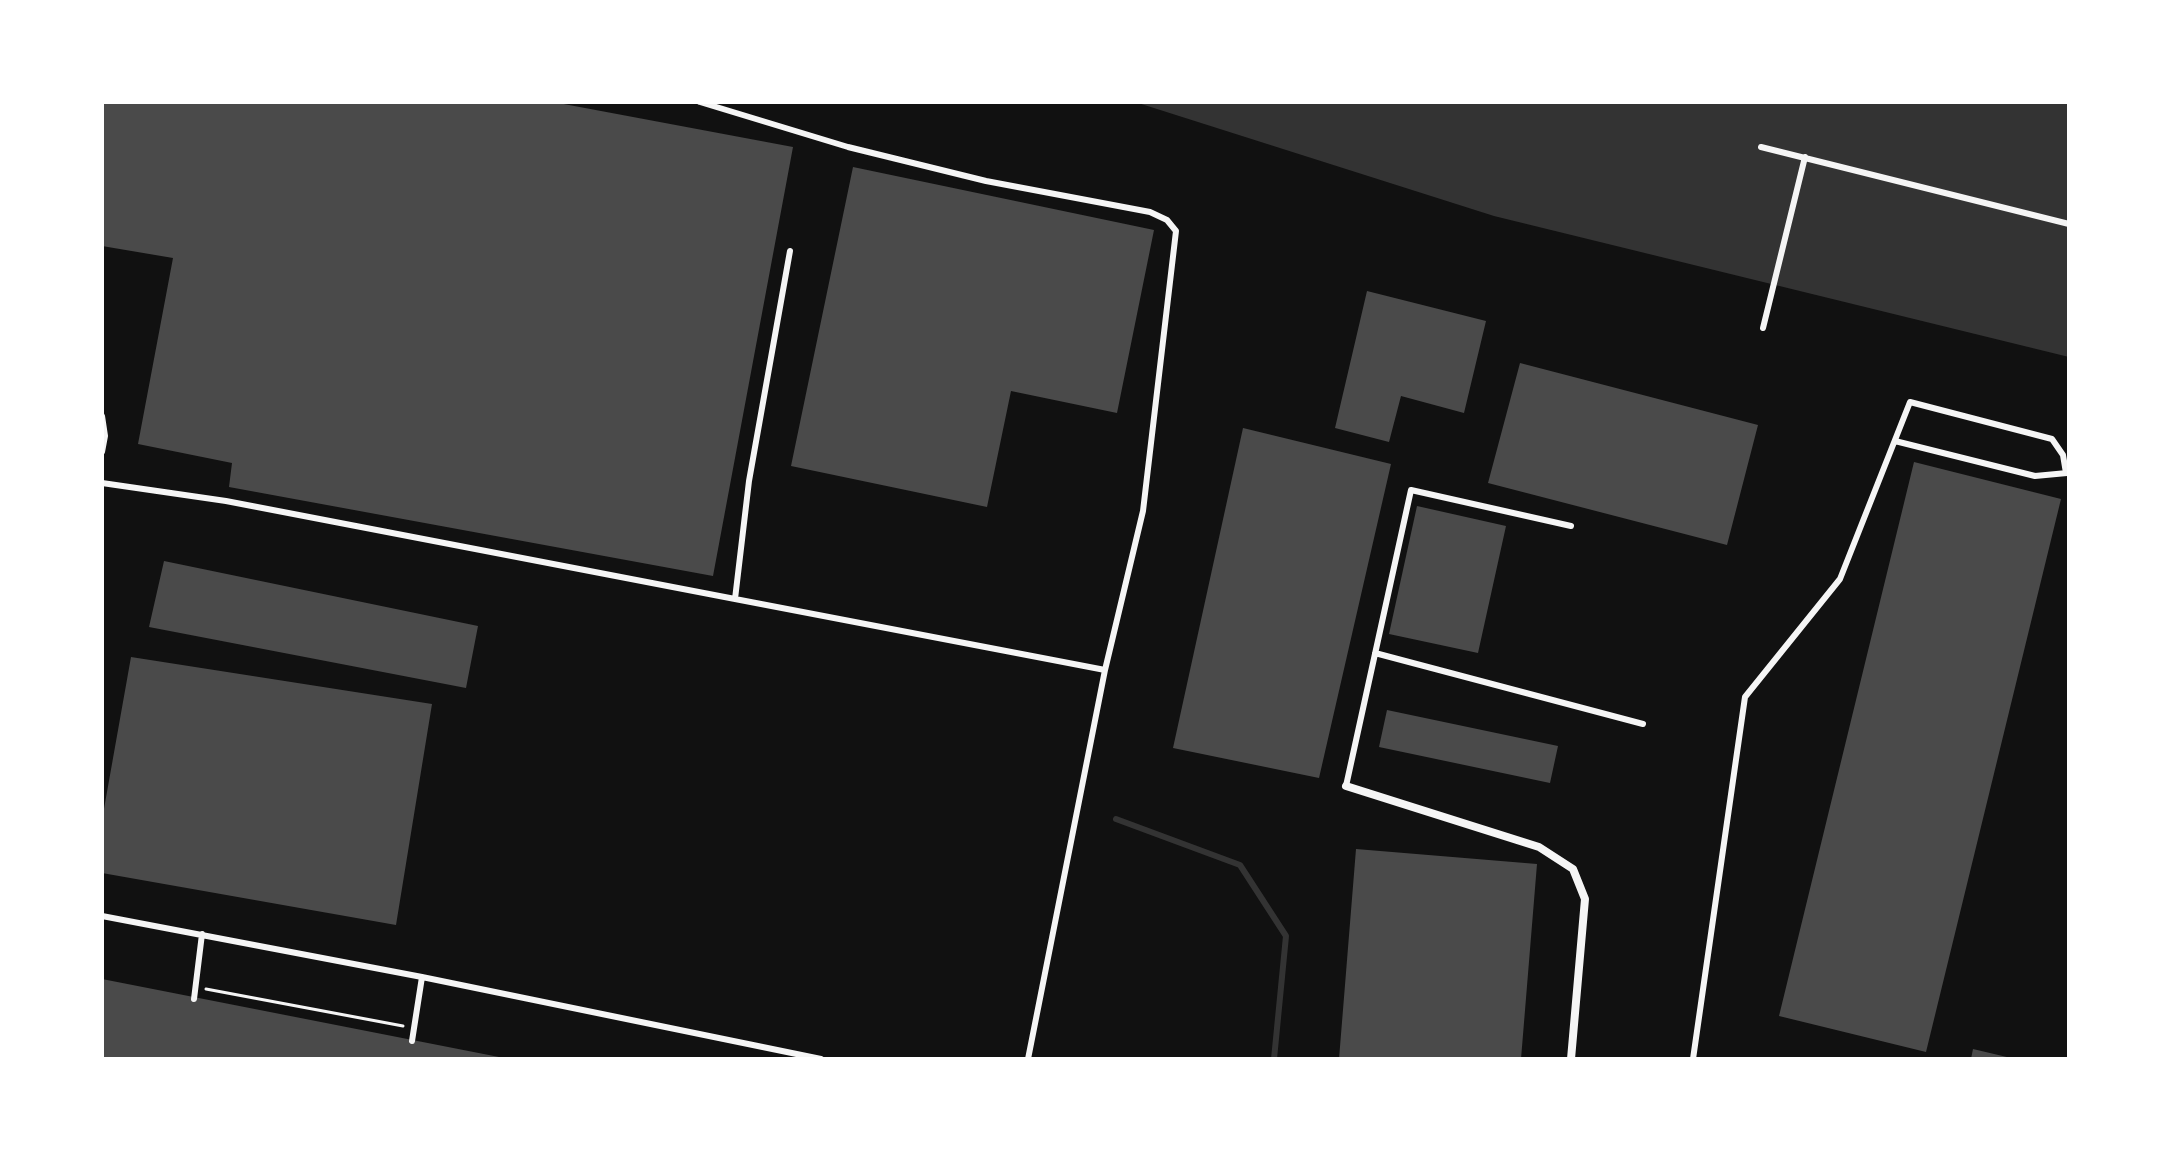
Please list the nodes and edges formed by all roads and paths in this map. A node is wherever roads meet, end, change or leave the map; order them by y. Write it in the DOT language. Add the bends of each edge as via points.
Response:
graph roads {
  1 [pos="700,102"];
  2 [pos="1761,147"];
  3 [pos="1805,157"];
  4 [pos="2069,224"];
  5 [pos="790,251"];
  6 [pos="1763,328"];
  7 [pos="102,416"];
  8 [pos="1895,441"];
  9 [pos="102,452"];
  10 [pos="2067,473"];
  11 [pos="102,483"];
  12 [pos="1571,526"];
  13 [pos="735,599"];
  14 [pos="1375,653"];
  15 [pos="1105,670"];
  16 [pos="1643,724"];
  17 [pos="1346,786"];
  18 [pos="102,916"];
  19 [pos="202,934"];
  20 [pos="422,977"];
  21 [pos="196,987"];
  22 [pos="194,999"];
  23 [pos="414,1028"];
  24 [pos="412,1041"];
  25 [pos="821,1059"];
  26 [pos="1028,1059"];
  27 [pos="1571,1059"];
  28 [pos="1693,1059"];
  1 -- 15 [label="lane" via="986,181 1150,212 1176,231 1143,511"];
  2 -- 3 [label="lane"];
  3 -- 4 [label="lane"];
  3 -- 6 [label="lane"];
  5 -- 13 [label="lane" via="749,481"];
  7 -- 9 [label="lane"];
  8 -- 10 [label="lane" via="2035,476"];
  8 -- 10 [label="lane" via="1910,402 2052,439"];
  8 -- 28 [label="lane" via="1840,579 1745,697"];
  11 -- 13 [label="lane" via="226,501"];
  12 -- 14 [label="lane" via="1411,490"];
  13 -- 15 [label="lane"];
  14 -- 16 [label="lane"];
  14 -- 17 [label="lane"];
  15 -- 26 [label="lane"];
  17 -- 27 [label="street" via="1539,847 1573,869 1585,899"];
  18 -- 19 [label="lane"];
  19 -- 20 [label="lane"];
  19 -- 21 [label="lane"];
  20 -- 23 [label="lane"];
  20 -- 25 [label="lane"];
  21 -- 22 [label="lane"];
  21 -- 23 [label="path"];
  23 -- 24 [label="lane"];
}
